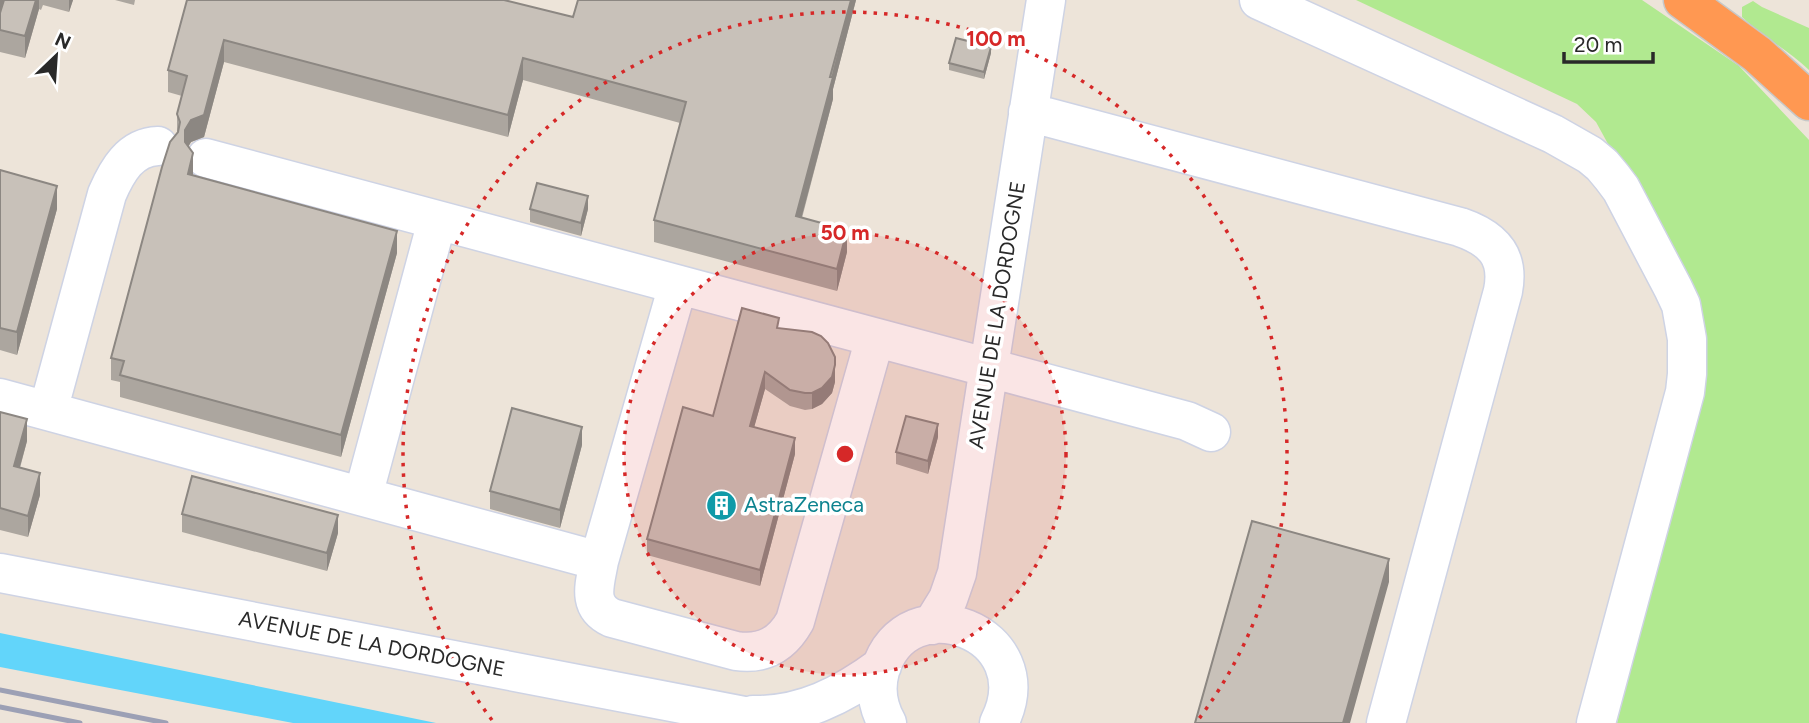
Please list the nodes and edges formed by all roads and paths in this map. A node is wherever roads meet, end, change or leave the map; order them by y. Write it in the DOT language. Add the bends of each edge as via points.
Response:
graph roads {
  1 [pos="1046,0"];
  2 [pos="1259,0"];
  3 [pos="1683,0"];
  4 [pos="1809,101"];
  5 [pos="1028,112"];
  6 [pos="159,146"];
  7 [pos="206,158"];
  8 [pos="438,221"];
  9 [pos="678,285"];
  10 [pos="875,338"];
  11 [pos="989,369"];
  12 [pos="0,398"];
  13 [pos="48,411"];
  14 [pos="1211,432"];
  15 [pos="363,496"];
  16 [pos="599,561"];
  17 [pos="0,573"];
  18 [pos="932,625"];
  19 [pos="882,666"];
  20 [pos="744,715"];
  21 [pos="781,723"];
  22 [pos="887,723"];
  23 [pos="999,723"];
  24 [pos="1386,723"];
  25 [pos="1597,723"];
  1 -- 5 [label="street, AVENUE DE LA DORDOGNE"];
  2 -- 25 [label="street" via="1590,155 1621,189 1681,305 1688,356 1685,392"];
  3 -- 4 [label="highway" via="1757,54"];
  5 -- 11 [label="street, AVENUE DE LA DORDOGNE"];
  5 -- 24 [label="street" via="1460,227 1488,241 1501,256 1503,291"];
  6 -- 13 [label="street" via="128,159 107,194"];
  7 -- 8 [label="street"];
  8 -- 9 [label="street"];
  8 -- 15 [label="street"];
  9 -- 10 [label="street"];
  9 -- 16 [label="street"];
  10 -- 11 [label="street"];
  10 -- 16 [label="street" via="799,611 780,642 745,653 612,618 594,598"];
  11 -- 14 [label="street" via="1187,421"];
  11 -- 18 [label="street, AVENUE DE LA DORDOGNE" via="957,573"];
  12 -- 13 [label="street"];
  13 -- 15 [label="street"];
  15 -- 16 [label="street"];
  17 -- 20 [label="street, AVENUE DE LA DORDOGNE"];
  18 -- 19 [label="street" via="901,638"];
  18 -- 23 [label="street" via="969,629 997,653 1008,687"];
  19 -- 20 [label="street, AVENUE DE LA DORDOGNE" via="843,693 809,706"];
  19 -- 22 [label="street" via="877,692"];
  20 -- 21 [label="street, AVENUE DE LA DORDOGNE"];
}
